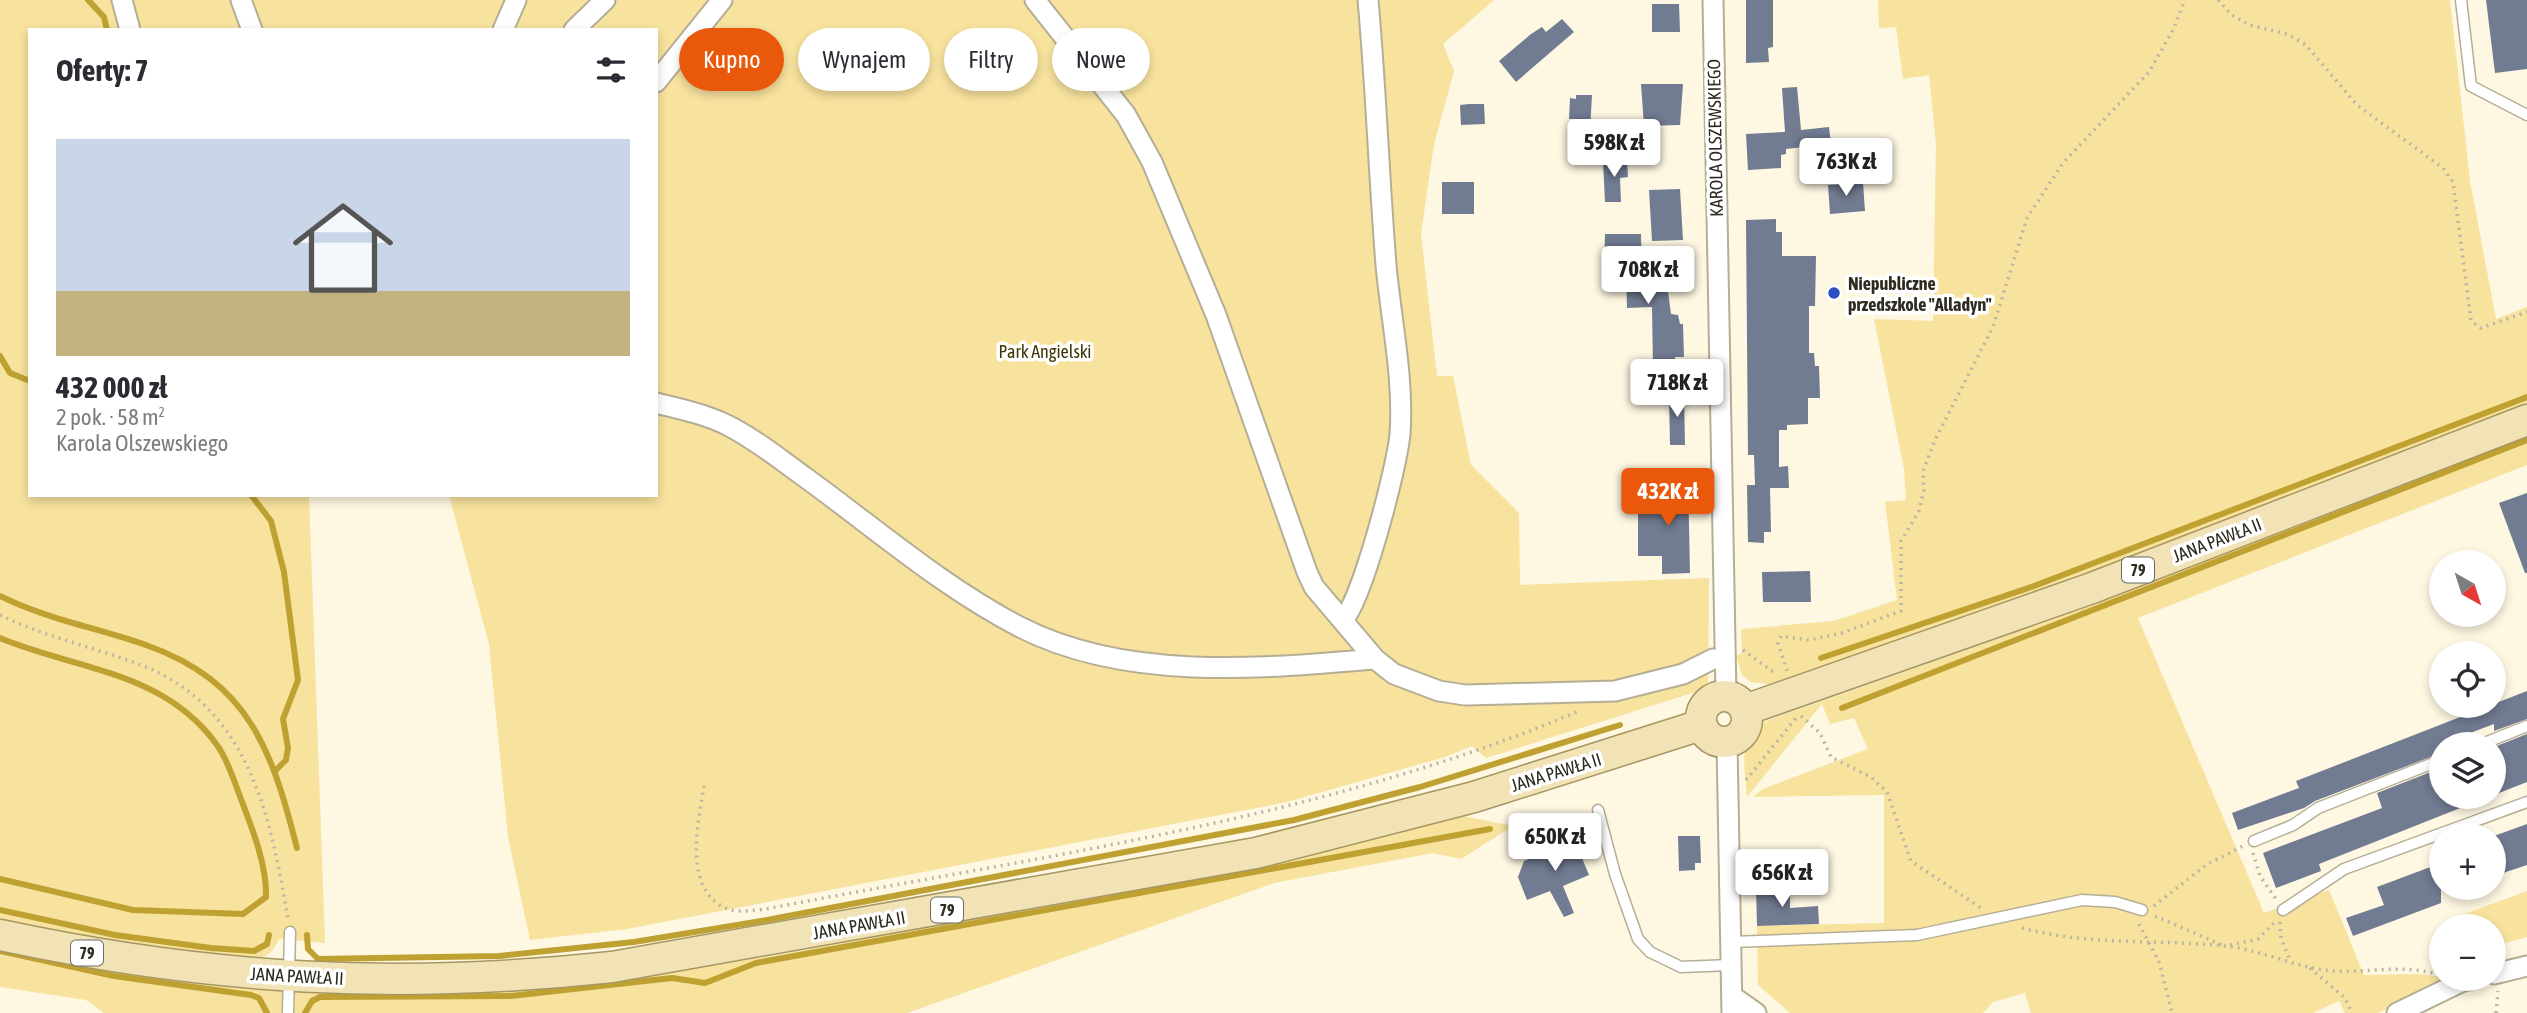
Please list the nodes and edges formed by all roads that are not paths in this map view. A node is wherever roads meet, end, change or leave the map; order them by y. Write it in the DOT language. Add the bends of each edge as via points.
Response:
graph roads {
  1 [pos="122,0"];
  2 [pos="241,0"];
  3 [pos="516,0"];
  4 [pos="605,0"];
  5 [pos="722,0"];
  6 [pos="1035,0"];
  7 [pos="1368,0"];
  8 [pos="1713,0"];
  9 [pos="2461,0"];
  10 [pos="129,28"];
  11 [pos="251,28"];
  12 [pos="504,28"];
  13 [pos="576,28"];
  14 [pos="658,80"];
  15 [pos="2527,115"];
  16 [pos="658,404"];
  17 [pos="2527,420"];
  18 [pos="1343,620"];
  19 [pos="1375,659"];
  20 [pos="1713,659"];
  21 [pos="1736,703"];
  22 [pos="1701,725"];
  23 [pos="2527,726"];
  24 [pos="2506,734"];
  25 [pos="1727,743"];
  26 [pos="2429,765"];
  27 [pos="2527,802"];
  28 [pos="1598,810"];
  29 [pos="2255,841"];
  30 [pos="2142,910"];
  31 [pos="2283,910"];
  32 [pos="290,932"];
  33 [pos="0,935"];
  34 [pos="1731,942"];
  35 [pos="1731,965"];
  36 [pos="2527,966"];
  37 [pos="2506,971"];
  38 [pos="290,978"];
  39 [pos="2442,991"];
  40 [pos="1732,1004"];
  41 [pos="288,1013"];
  42 [pos="1756,1013"];
  43 [pos="2397,1013"];
  1 -- 10 [label="street"];
  2 -- 11 [label="street"];
  3 -- 12 [label="street"];
  4 -- 13 [label="street"];
  5 -- 14 [label="street"];
  6 -- 18 [label="street" via="1139,136 1216,315 1307,572"];
  7 -- 18 [label="street" via="1384,242 1401,399 1400,435 1395,471 1357,598"];
  8 -- 21 [label="street, KAROLA OLSZEWSKIEGO"];
  9 -- 15 [label="lane" via="2471,86"];
  16 -- 19 [label="street" via="707,416 748,437 951,584 1019,627 1059,643 1100,656 1155,665 1309,666"];
  17 -- 21 [label="main road, JANA PAWŁA II / 79" via="2092,588"];
  18 -- 19 [label="street"];
  19 -- 20 [label="street" via="1416,683 1465,695 1615,691 1684,674"];
  21 -- 22 [label="main road, 79" via="1708,702"];
  21 -- 25 [label="main road" via="1746,727"];
  22 -- 25 [label="main road" via="1708,736"];
  22 -- 38 [label="main road, JANA PAWŁA II / 79" via="1546,776 1368,826 1084,886 612,967 429,980"];
  23 -- 24 [label="lane"];
  25 -- 34 [label="street"];
  26 -- 29 [label="lane" via="2318,808"];
  27 -- 31 [label="lane" via="2344,869"];
  28 -- 35 [label="lane" via="1638,939 1650,952 1681,967"];
  30 -- 34 [label="lane" via="2082,900 1917,935"];
  32 -- 38 [label="lane"];
  33 -- 38 [label="main road, JANA PAWŁA II / 79" via="134,961"];
  34 -- 35 [label="street"];
  35 -- 40 [label="street"];
  36 -- 37 [label="street"];
  38 -- 41 [label="lane"];
  39 -- 43 [label="street"];
  40 -- 42 [label="street"];
}
